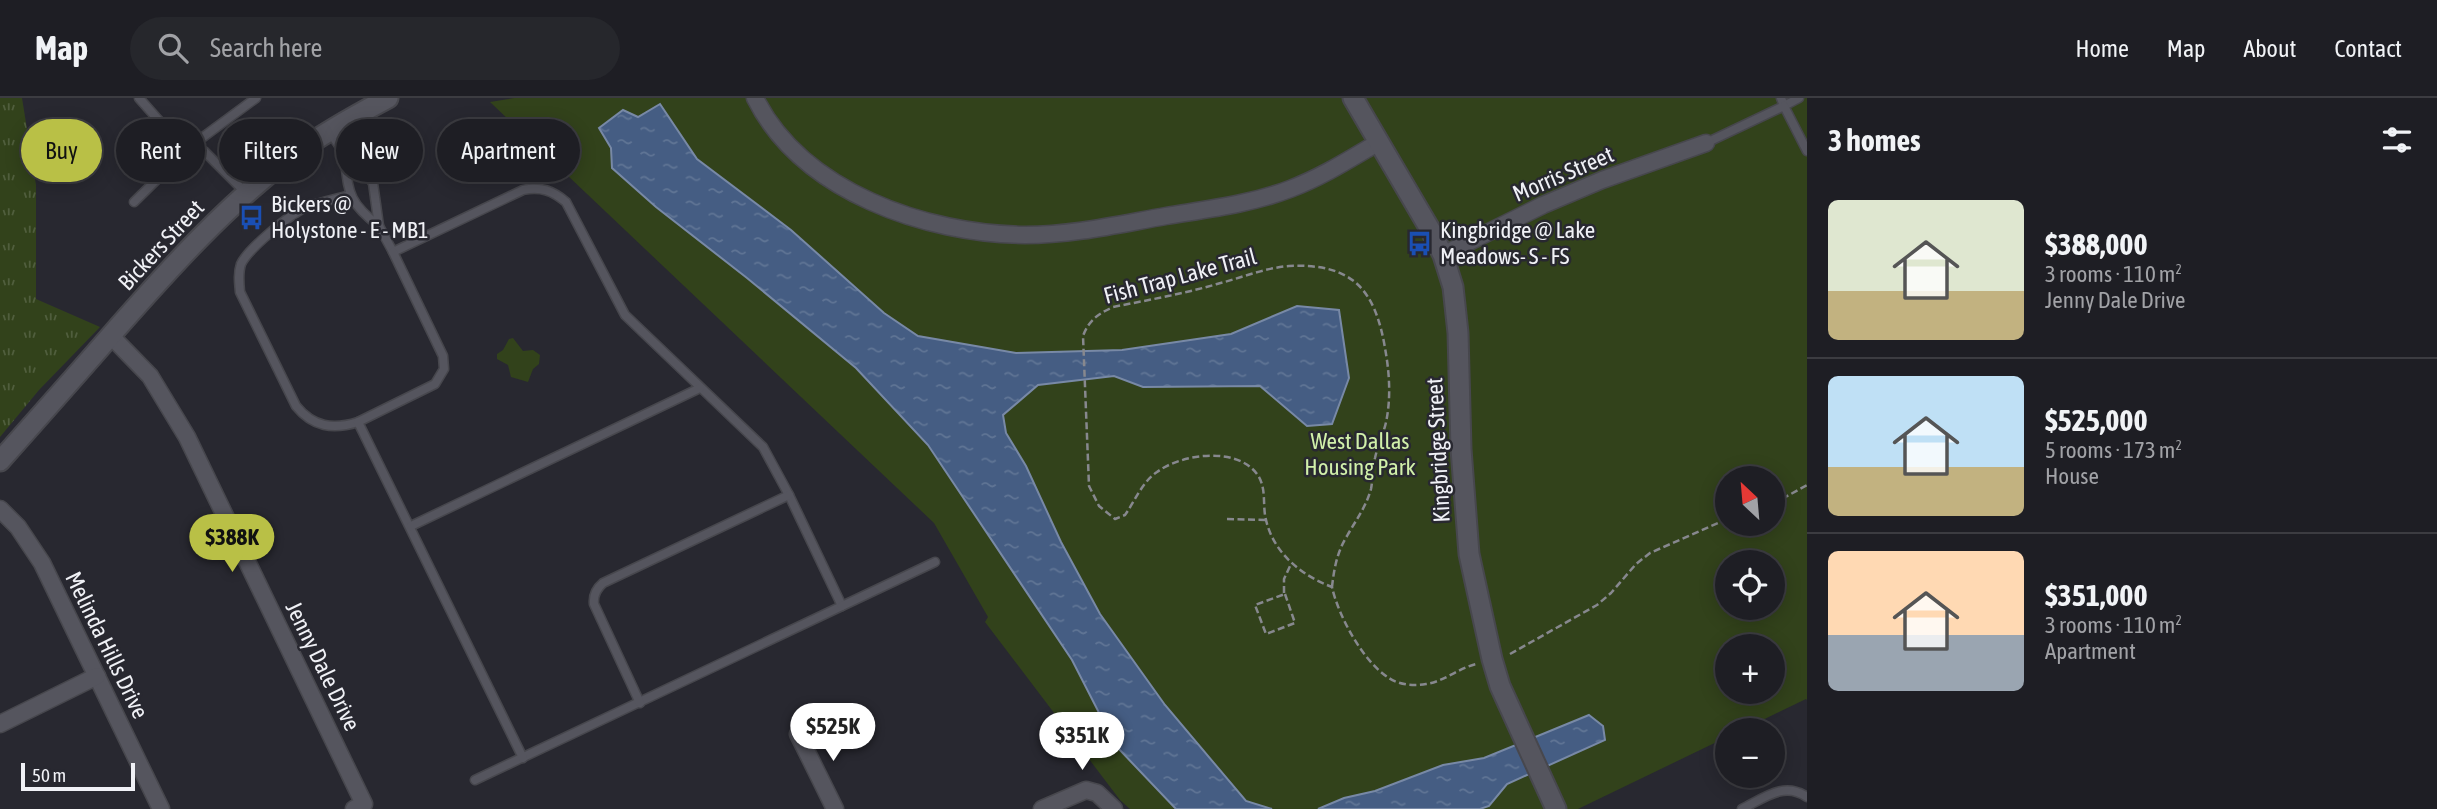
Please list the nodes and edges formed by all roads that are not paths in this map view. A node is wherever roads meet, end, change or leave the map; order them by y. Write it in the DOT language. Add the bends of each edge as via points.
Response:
graph roads {
  1 [pos="139,98"];
  2 [pos="256,98"];
  3 [pos="388,98"];
  4 [pos="755,98"];
  5 [pos="1353,98"];
  6 [pos="1799,98"];
  7 [pos="1782,102"];
  8 [pos="158,119"];
  9 [pos="328,131"];
  10 [pos="205,136"];
  11 [pos="336,142"];
  12 [pos="1379,142"];
  13 [pos="1706,143"];
  14 [pos="1807,151"];
  15 [pos="205,154"];
  16 [pos="154,182"];
  17 [pos="348,182"];
  18 [pos="372,182"];
  19 [pos="246,193"];
  20 [pos="350,195"];
  21 [pos="134,202"];
  22 [pos="379,226"];
  23 [pos="393,252"];
  24 [pos="1443,255"];
  25 [pos="111,335"];
  26 [pos="700,388"];
  27 [pos="358,422"];
  28 [pos="0,461"];
  29 [pos="789,495"];
  30 [pos="0,509"];
  31 [pos="411,526"];
  32 [pos="935,562"];
  33 [pos="842,606"];
  34 [pos="97,676"];
  35 [pos="640,702"];
  36 [pos="0,724"];
  37 [pos="798,734"];
  38 [pos="523,758"];
  39 [pos="475,780"];
  40 [pos="1807,797"];
  41 [pos="359,806"];
  42 [pos="161,809"];
  43 [pos="835,809"];
  44 [pos="1042,809"];
  45 [pos="1114,809"];
  46 [pos="1556,809"];
  47 [pos="1742,809"];
  1 -- 8 [label="lane"];
  2 -- 10 [label="lane"];
  3 -- 9 [label="street, Bickers Street"];
  4 -- 12 [label="street" via="777,133 845,188 885,208 930,222 997,233 1059,233 1232,205 1289,189"];
  5 -- 12 [label="street, Kingbridge Street"];
  6 -- 7 [label="lane"];
  7 -- 13 [label="lane"];
  7 -- 14 [label="lane"];
  9 -- 11 [label="lane"];
  9 -- 19 [label="street, Bickers Street"];
  12 -- 24 [label="street, Kingbridge Street"];
  13 -- 24 [label="street, Morris Street" via="1543,205"];
  15 -- 19 [label="lane"];
  16 -- 21 [label="lane"];
  17 -- 20 [label="lane"];
  18 -- 22 [label="lane"];
  19 -- 25 [label="street, Bickers Street"];
  20 -- 22 [label="lane"];
  20 -- 27 [label="lane" via="290,216 247,255 239,281 251,315 304,416 332,427"];
  22 -- 23 [label="lane"];
  23 -- 26 [label="lane" via="523,190 555,192 574,215 625,315"];
  23 -- 27 [label="lane" via="443,355 444,369 435,384"];
  24 -- 46 [label="street, Kingbridge Street" via="1458,333 1469,554 1492,659 1510,712"];
  25 -- 28 [label="street, Bickers Street"];
  25 -- 41 [label="street, Jenny Dale Drive" via="150,376 187,437"];
  26 -- 29 [label="lane" via="764,447"];
  26 -- 31 [label="lane"];
  27 -- 31 [label="lane"];
  29 -- 33 [label="lane"];
  29 -- 35 [label="lane" via="598,588 594,604"];
  30 -- 34 [label="street, Melinda Hills Drive" via="42,562"];
  31 -- 38 [label="lane"];
  32 -- 33 [label="lane"];
  33 -- 35 [label="lane"];
  34 -- 36 [label="street"];
  34 -- 42 [label="street, Melinda Hills Drive"];
  35 -- 38 [label="lane"];
  37 -- 43 [label="street"];
  38 -- 39 [label="lane"];
  40 -- 47 [label="lane" via="1785,790"];
  44 -- 45 [label="street" via="1086,790 1097,793"];
}
